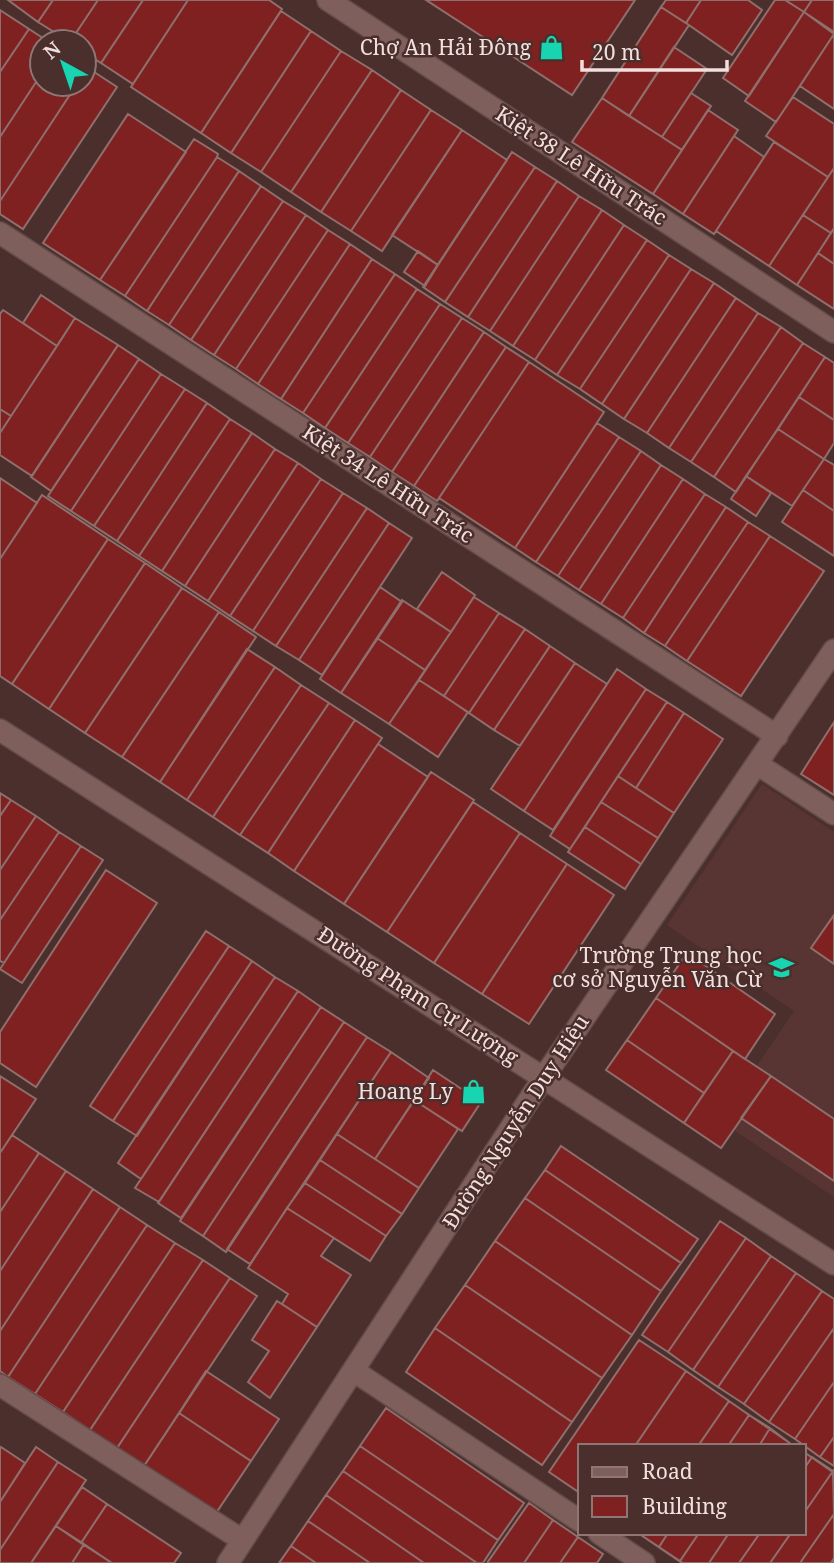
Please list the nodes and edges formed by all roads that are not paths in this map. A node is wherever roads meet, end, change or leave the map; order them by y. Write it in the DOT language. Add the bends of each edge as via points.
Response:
graph roads {
  1 [pos="328,0"];
  2 [pos="0,233"];
  3 [pos="834,332"];
  4 [pos="834,650"];
  5 [pos="0,730"];
  6 [pos="777,736"];
  7 [pos="757,764"];
  8 [pos="834,814"];
  9 [pos="544,1077"];
  10 [pos="834,1264"];
  11 [pos="354,1371"];
  12 [pos="0,1385"];
  13 [pos="578,1520"];
  14 [pos="602,1535"];
  15 [pos="242,1540"];
  16 [pos="228,1563"];
  17 [pos="644,1563"];
  1 -- 3 [label="street, Kiệt 38 Lê Hữu Trác"];
  2 -- 6 [label="street, Kiệt 34 Lê Hữu Trác"];
  4 -- 6 [label="street, Đường Nguyễn Duy Hiệu"];
  5 -- 9 [label="street, Đường Phạm Cự Lượng"];
  6 -- 7 [label="street, Đường Nguyễn Duy Hiệu"];
  7 -- 8 [label="street"];
  7 -- 9 [label="street, Đường Nguyễn Duy Hiệu"];
  9 -- 10 [label="street, Đường Phạm Cự Lượng"];
  9 -- 11 [label="street, Đường Nguyễn Duy Hiệu"];
  11 -- 13 [label="street"];
  11 -- 15 [label="street, Đường Nguyễn Duy Hiệu"];
  12 -- 15 [label="street"];
  14 -- 17 [label="street"];
  15 -- 16 [label="street, Đường Nguyễn Duy Hiệu"];
}
